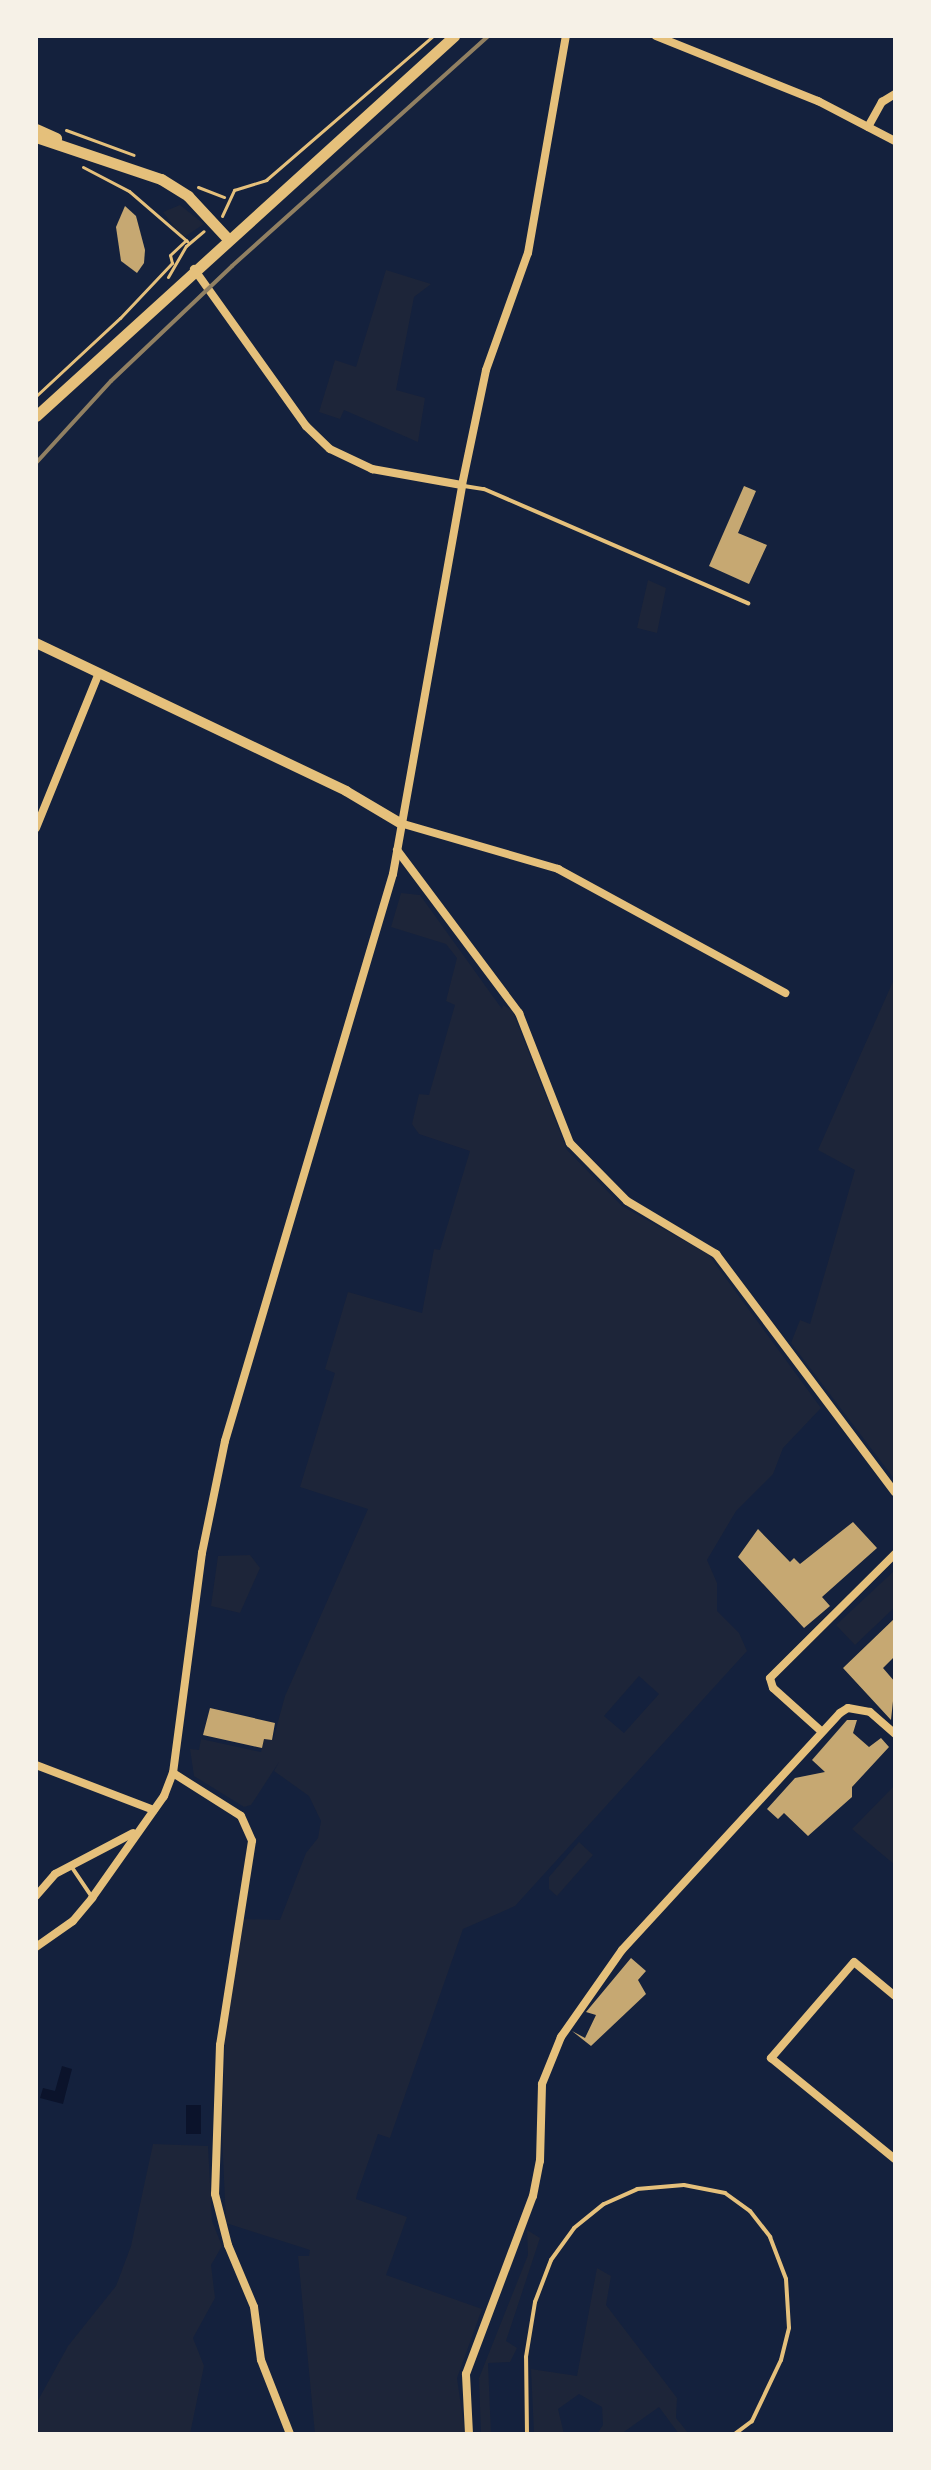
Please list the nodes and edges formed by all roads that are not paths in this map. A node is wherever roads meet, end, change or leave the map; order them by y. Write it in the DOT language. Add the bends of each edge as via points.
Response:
graph roads {
  1 [pos="454,36"];
  2 [pos="566,36"];
  3 [pos="656,36"];
  4 [pos="895,94"];
  5 [pos="868,127"];
  6 [pos="36,129"];
  7 [pos="36,137"];
  8 [pos="895,141"];
  9 [pos="85,152"];
  10 [pos="227,238"];
  11 [pos="194,269"];
  12 [pos="36,416"];
  13 [pos="462,485"];
  14 [pos="748,603"];
  15 [pos="36,643"];
  16 [pos="99,673"];
  17 [pos="400,823"];
  18 [pos="36,828"];
  19 [pos="397,849"];
  20 [pos="785,993"];
  21 [pos="895,1492"];
  22 [pos="895,1554"];
  23 [pos="821,1731"];
  24 [pos="895,1734"];
  25 [pos="36,1765"];
  26 [pos="173,1773"];
  27 [pos="154,1810"];
  28 [pos="134,1833"];
  29 [pos="71,1866"];
  30 [pos="36,1896"];
  31 [pos="92,1898"];
  32 [pos="36,1947"];
  33 [pos="895,1996"];
  34 [pos="895,2159"];
  35 [pos="290,2434"];
  36 [pos="469,2434"];
  37 [pos="527,2434"];
  38 [pos="735,2434"];
  1 -- 10 [label="main road"];
  2 -- 13 [label="street" via="528,253 486,370"];
  3 -- 5 [label="street"];
  4 -- 5 [label="street" via="882,102"];
  5 -- 8 [label="street"];
  6 -- 9 [label="main road"];
  7 -- 9 [label="main road"];
  9 -- 10 [label="main road" via="172,185"];
  10 -- 11 [label="main road"];
  11 -- 12 [label="main road"];
  11 -- 13 [label="street" via="300,418 330,449 372,469"];
  13 -- 14 [label="lane" via="484,489"];
  13 -- 17 [label="street"];
  15 -- 16 [label="street"];
  16 -- 17 [label="street" via="346,791"];
  16 -- 18 [label="street"];
  17 -- 19 [label="street"];
  17 -- 20 [label="street" via="558,869"];
  19 -- 21 [label="street" via="519,1013 570,1143 627,1201 716,1254"];
  19 -- 26 [label="street" via="225,1441 202,1553"];
  22 -- 23 [label="street" via="770,1678 773,1688"];
  23 -- 24 [label="street" via="840,1713 860,1708"];
  23 -- 36 [label="street" via="622,1950 552,2054 542,2084 540,2164 533,2196 466,2374"];
  25 -- 27 [label="street"];
  26 -- 27 [label="street"];
  26 -- 35 [label="street" via="241,1816 252,1841 222,2029 215,2194 228,2245 254,2307 258,2350"];
  27 -- 28 [label="street"];
  28 -- 29 [label="street"];
  28 -- 31 [label="street"];
  29 -- 30 [label="street" via="46,1882"];
  29 -- 31 [label="lane"];
  31 -- 32 [label="street" via="73,1921"];
  33 -- 34 [label="street" via="854,1962 771,2058"];
  37 -- 38 [label="lane" via="526,2357 535,2302 551,2260 590,2213 637,2189 714,2190 750,2211 777,2249 789,2310 781,2360 759,2410"];
}
